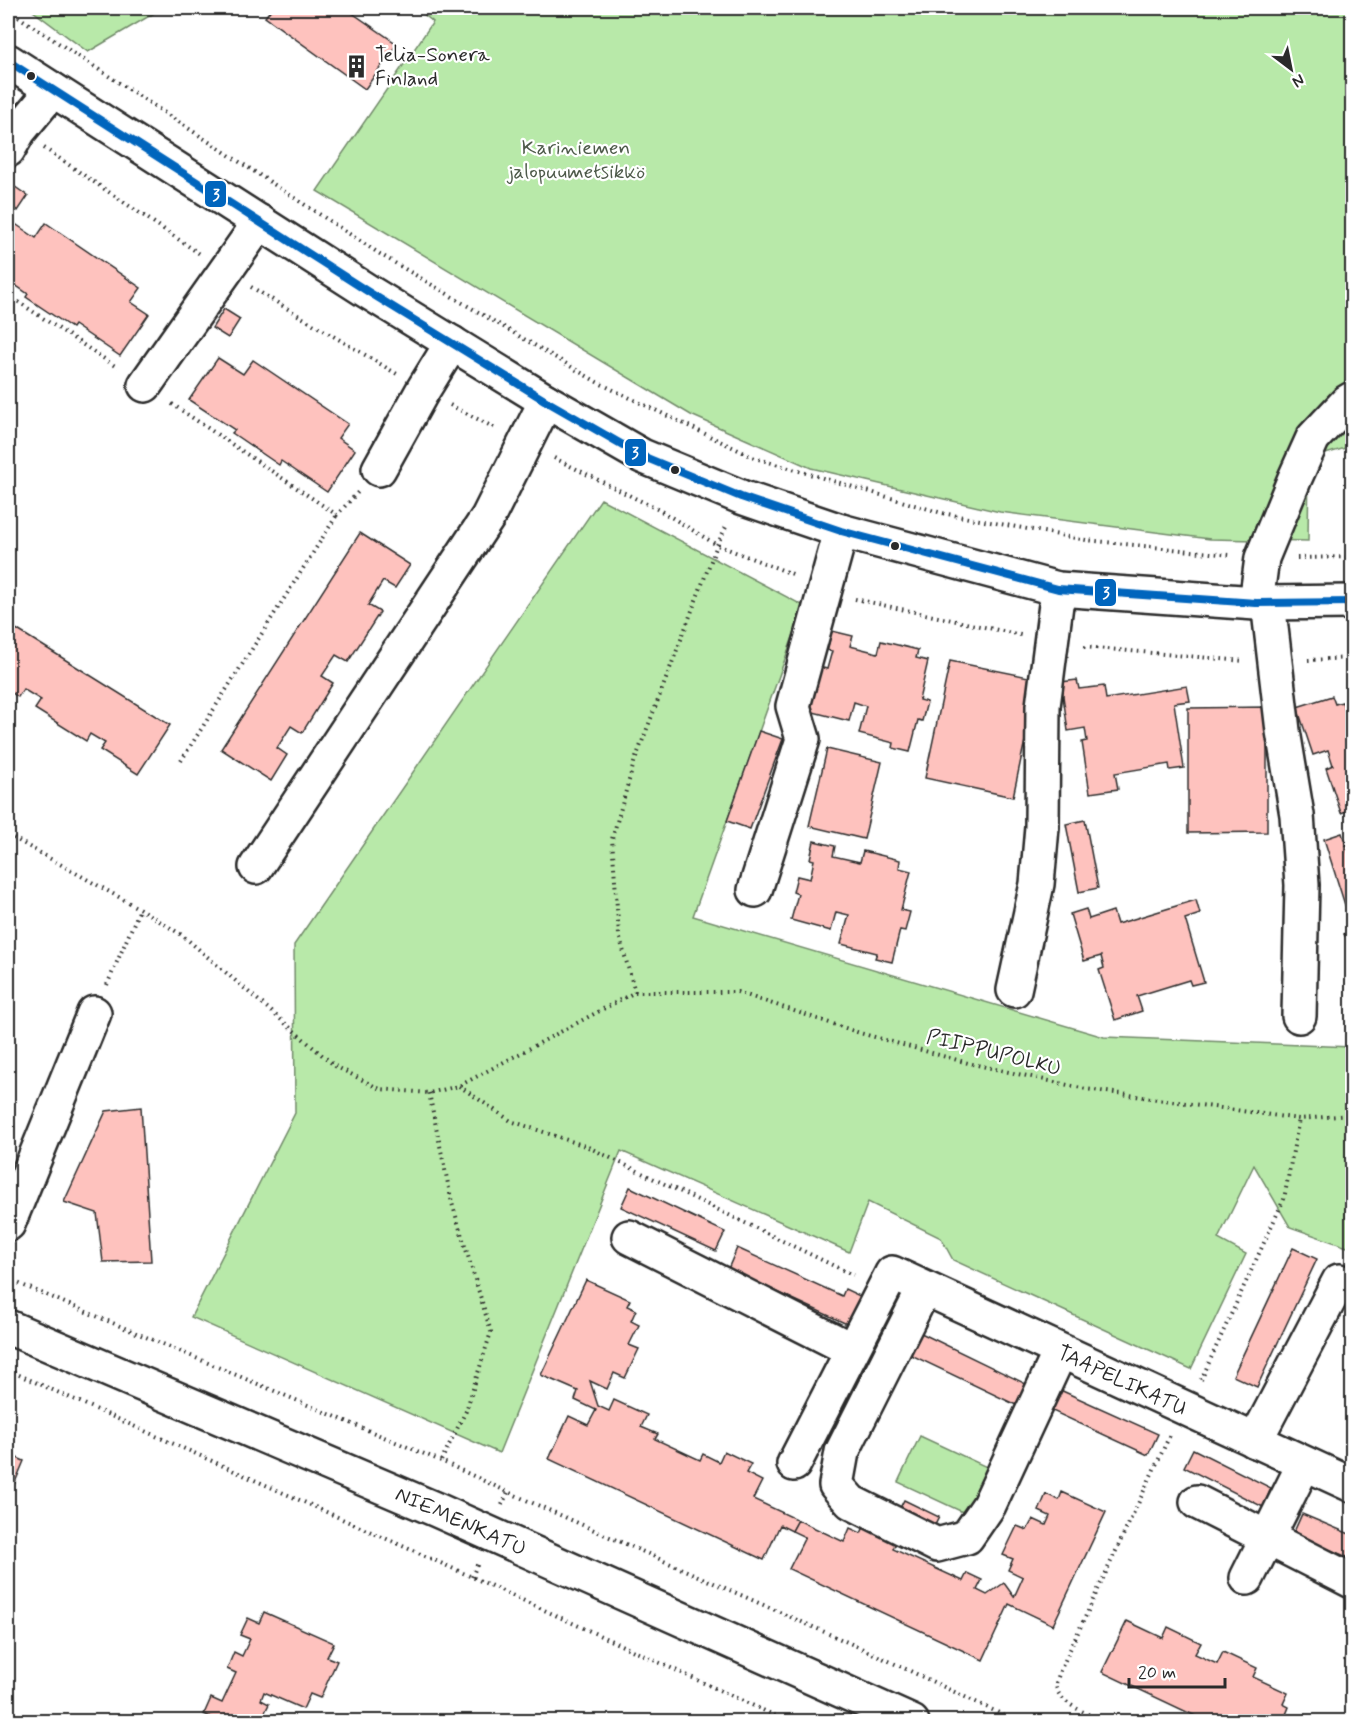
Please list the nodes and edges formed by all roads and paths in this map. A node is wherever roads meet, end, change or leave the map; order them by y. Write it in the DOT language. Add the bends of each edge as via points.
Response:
graph roads {
  1 [pos="8,10"];
  2 [pos="8,61"];
  3 [pos="53,90"];
  4 [pos="13,140"];
  5 [pos="260,222"];
  6 [pos="225,271"];
  7 [pos="8,295"];
  8 [pos="452,343"];
  9 [pos="145,385"];
  10 [pos="423,390"];
  11 [pos="1353,399"];
  12 [pos="546,401"];
  13 [pos="525,443"];
  14 [pos="755,458"];
  15 [pos="379,469"];
  16 [pos="741,497"];
  17 [pos="337,514"];
  18 [pos="841,531"];
  19 [pos="717,545"];
  20 [pos="1353,557"];
  21 [pos="1262,558"];
  22 [pos="1059,589"];
  23 [pos="1262,602"];
  24 [pos="1353,602"];
  25 [pos="181,761"];
  26 [pos="8,835"];
  27 [pos="256,867"];
  28 [pos="755,890"];
  29 [pos="140,909"];
  30 [pos="1014,990"];
  31 [pos="635,992"];
  32 [pos="94,1013"];
  33 [pos="1299,1016"];
  34 [pos="459,1086"];
  35 [pos="429,1093"];
  36 [pos="1353,1115"];
  37 [pos="1299,1119"];
  38 [pos="8,1224"];
  39 [pos="629,1237"];
  40 [pos="843,1270"];
  41 [pos="8,1279"];
  42 [pos="1339,1281"];
  43 [pos="924,1288"];
  44 [pos="8,1327"];
  45 [pos="852,1350"];
  46 [pos="1060,1352"];
  47 [pos="8,1370"];
  48 [pos="1197,1389"];
  49 [pos="1171,1434"];
  50 [pos="1255,1442"];
  51 [pos="441,1461"];
  52 [pos="794,1464"];
  53 [pos="1304,1464"];
  54 [pos="1353,1485"];
  55 [pos="1197,1502"];
  56 [pos="1267,1539"];
  57 [pos="1247,1578"];
  58 [pos="1352,1581"];
  59 [pos="789,1722"];
  60 [pos="912,1722"];
  61 [pos="1018,1722"];
  62 [pos="1105,1722"];
  1 -- 14 [label="path" via="383,256 597,381"];
  2 -- 3 [label="street"];
  3 -- 4 [label="street"];
  3 -- 5 [label="street"];
  4 -- 6 [label="path"];
  5 -- 6 [label="street"];
  5 -- 8 [label="street"];
  6 -- 9 [label="street"];
  6 -- 10 [label="path"];
  7 -- 9 [label="path"];
  8 -- 10 [label="street"];
  8 -- 12 [label="street"];
  9 -- 17 [label="path"];
  10 -- 13 [label="path"];
  10 -- 15 [label="street"];
  11 -- 21 [label="street" via="1313,438"];
  12 -- 13 [label="street"];
  12 -- 16 [label="street" via="642,456"];
  13 -- 19 [label="path" via="661,511"];
  13 -- 27 [label="street" via="488,517"];
  14 -- 16 [label="path"];
  14 -- 21 [label="path" via="942,513 1086,540"];
  15 -- 17 [label="path"];
  16 -- 18 [label="street"];
  16 -- 19 [label="path"];
  17 -- 25 [label="path"];
  18 -- 22 [label="street"];
  18 -- 28 [label="street" via="792,706 803,739"];
  19 -- 31 [label="path" via="634,763 612,839 619,935"];
  20 -- 21 [label="path"];
  21 -- 23 [label="street"];
  22 -- 23 [label="street"];
  22 -- 30 [label="street" via="1043,706 1042,827 1037,884"];
  23 -- 24 [label="street"];
  23 -- 33 [label="street" via="1297,815 1302,885"];
  26 -- 29 [label="path"];
  29 -- 32 [label="path"];
  29 -- 35 [label="path" via="182,935 335,1066 380,1089"];
  31 -- 34 [label="path"];
  31 -- 37 [label="path, PIIPPUPOLKU" via="737,992 860,1033 978,1065 1086,1089"];
  32 -- 38 [label="street"];
  34 -- 35 [label="path"];
  34 -- 40 [label="path" via="511,1121 588,1147"];
  35 -- 51 [label="path" via="452,1203 490,1332 466,1411"];
  36 -- 37 [label="path, PIIPPUPOLKU"];
  37 -- 48 [label="path" via="1284,1199"];
  39 -- 45 [label="street"];
  41 -- 51 [label="path"];
  42 -- 50 [label="street"];
  43 -- 45 [label="street, TAAPELIKATU" via="892,1273"];
  43 -- 46 [label="street, TAAPELIKATU"];
  43 -- 46 [label="street" via="842,1452 836,1485 851,1503 937,1545 967,1537 989,1505"];
  44 -- 60 [label="street, NIEMENKATU" via="437,1510"];
  45 -- 52 [label="street"];
  46 -- 50 [label="street, TAAPELIKATU"];
  47 -- 59 [label="path"];
  49 -- 62 [label="path" via="1056,1684 1067,1703"];
  50 -- 53 [label="street, TAAPELIKATU"];
  51 -- 61 [label="path"];
  53 -- 54 [label="street, TAAPELIKATU"];
  53 -- 56 [label="street"];
  55 -- 56 [label="street"];
  56 -- 57 [label="street"];
  56 -- 58 [label="street"];
}
